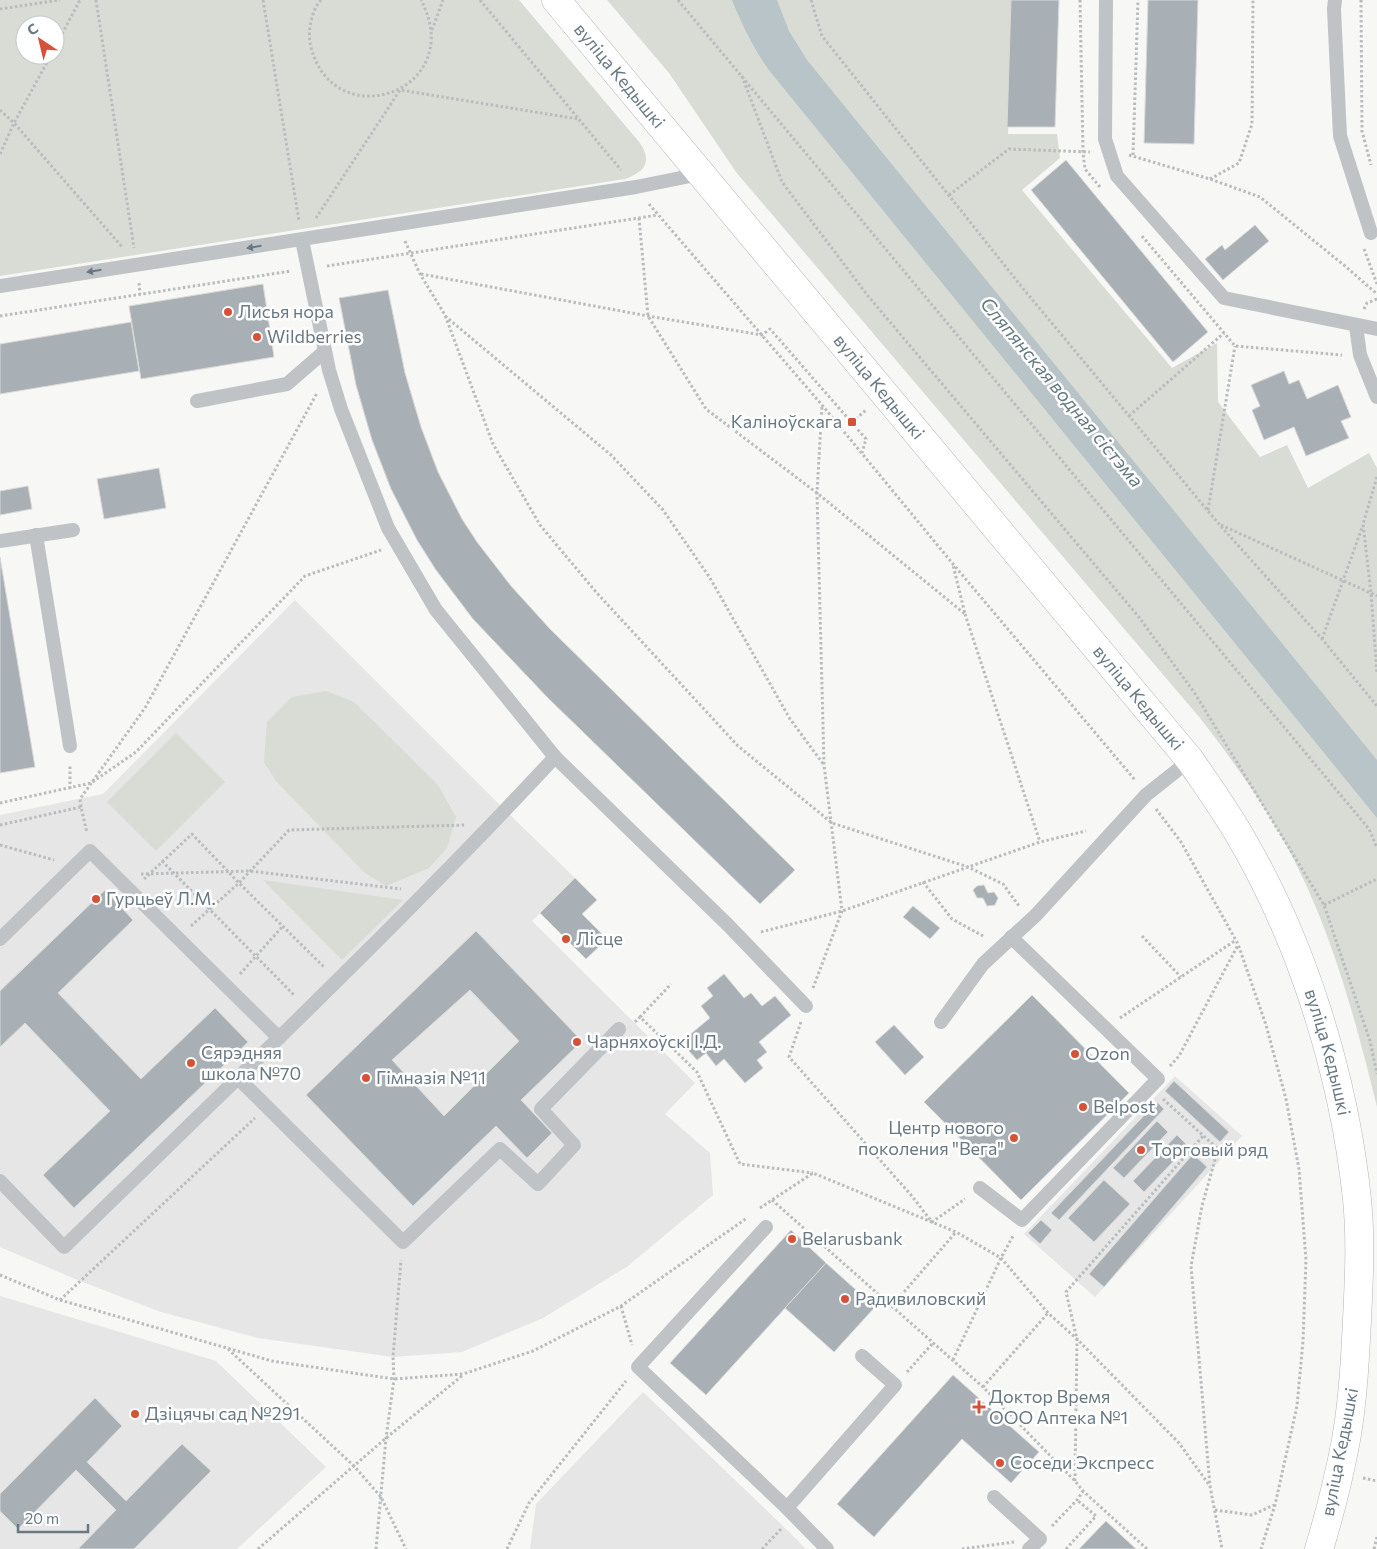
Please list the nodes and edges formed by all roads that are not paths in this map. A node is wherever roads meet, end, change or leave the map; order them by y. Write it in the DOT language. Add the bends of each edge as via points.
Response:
graph roads {
  1 [pos="556,0"];
  2 [pos="1106,0"];
  3 [pos="1335,0"];
  4 [pos="700,174"];
  5 [pos="1371,233"];
  6 [pos="302,240"];
  7 [pos="0,286"];
  8 [pos="1356,326"];
  9 [pos="1377,329"];
  10 [pos="325,350"];
  11 [pos="1377,397"];
  12 [pos="196,401"];
  13 [pos="73,530"];
  14 [pos="36,536"];
  15 [pos="0,541"];
  16 [pos="70,746"];
  17 [pos="555,757"];
  18 [pos="1190,760"];
  19 [pos="0,940"];
  20 [pos="1006,941"];
  21 [pos="806,1006"];
  22 [pos="941,1022"];
  23 [pos="619,1029"];
  24 [pos="279,1038"];
  25 [pos="238,1078"];
  26 [pos="0,1181"];
  27 [pos="980,1188"];
  28 [pos="766,1227"];
  29 [pos="862,1356"];
  30 [pos="994,1497"];
  31 [pos="790,1512"];
  32 [pos="827,1549"];
  33 [pos="1029,1549"];
  34 [pos="1319,1549"];
  1 -- 4 [label="street, вуліца Кедышкі"];
  2 -- 8 [label="lane" via="1105,139 1117,176 1224,298"];
  3 -- 5 [label="lane" via="1340,136"];
  4 -- 6 [label="lane"];
  4 -- 18 [label="street, вуліца Кедышкі"];
  6 -- 7 [label="lane, one-way"];
  6 -- 10 [label="lane"];
  8 -- 9 [label="lane"];
  8 -- 11 [label="lane" via="1360,355"];
  10 -- 12 [label="lane" via="288,384"];
  10 -- 17 [label="lane" via="341,409 388,528 436,610"];
  13 -- 14 [label="lane"];
  14 -- 15 [label="lane"];
  14 -- 16 [label="lane"];
  17 -- 21 [label="lane" via="740,937"];
  17 -- 24 [label="lane"];
  18 -- 20 [label="lane" via="1146,795 1036,915"];
  18 -- 34 [label="street, вуліца Кедышкі" via="1240,836 1273,898 1315,1006 1344,1112 1357,1201 1359,1286 1346,1438"];
  19 -- 24 [label="lane" via="90,851"];
  20 -- 22 [label="lane" via="982,964"];
  20 -- 27 [label="lane" via="1105,1028 1154,1083 1022,1220"];
  23 -- 25 [label="lane" via="541,1109 574,1145 538,1184 500,1149 403,1242"];
  24 -- 25 [label="lane"];
  25 -- 26 [label="lane" via="64,1247"];
  28 -- 31 [label="lane" via="638,1367"];
  29 -- 31 [label="lane" via="895,1385"];
  30 -- 33 [label="lane" via="1040,1539"];
  31 -- 32 [label="lane"];
}
